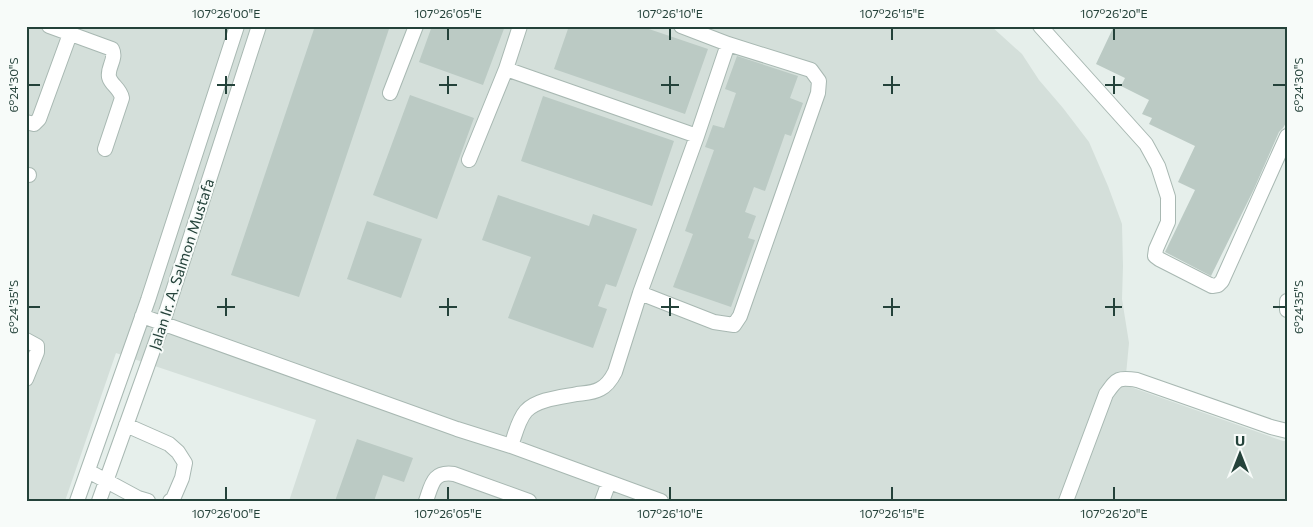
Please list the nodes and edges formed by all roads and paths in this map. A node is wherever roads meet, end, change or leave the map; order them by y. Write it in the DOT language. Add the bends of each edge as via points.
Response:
graph roads {
  1 [pos="49,26"];
  2 [pos="237,26"];
  3 [pos="259,26"];
  4 [pos="416,26"];
  5 [pos="520,26"];
  6 [pos="681,26"];
  7 [pos="1040,26"];
  8 [pos="70,34"];
  9 [pos="728,44"];
  10 [pos="506,69"];
  11 [pos="390,93"];
  12 [pos="26,122"];
  13 [pos="697,136"];
  14 [pos="1287,136"];
  15 [pos="105,149"];
  16 [pos="469,160"];
  17 [pos="640,294"];
  18 [pos="1287,301"];
  19 [pos="1287,310"];
  20 [pos="142,316"];
  21 [pos="162,325"];
  22 [pos="26,340"];
  23 [pos="26,379"];
  24 [pos="126,425"];
  25 [pos="1287,431"];
  26 [pos="511,446"];
  27 [pos="88,472"];
  28 [pos="106,480"];
  29 [pos="609,482"];
  30 [pos="141,500"];
  31 [pos="77,501"];
  32 [pos="99,501"];
  33 [pos="170,501"];
  34 [pos="426,501"];
  35 [pos="529,501"];
  36 [pos="602,501"];
  37 [pos="661,501"];
  38 [pos="1066,501"];
  1 -- 8 [label="street"];
  2 -- 20 [label="street, Jalan Ir. A. Salmon Mustafa"];
  3 -- 21 [label="street, Jalan Ir. A. Salmon Mustafa"];
  4 -- 11 [label="street"];
  5 -- 10 [label="street"];
  6 -- 9 [label="street"];
  7 -- 14 [label="street" via="1146,144 1158,166 1168,197 1168,222 1155,256 1212,286 1222,281"];
  8 -- 12 [label="street" via="39,119 34,124"];
  8 -- 15 [label="street" via="114,52 108,75 122,98"];
  9 -- 13 [label="street"];
  9 -- 17 [label="street" via="811,70 819,82 818,93 740,316 734,325 714,322"];
  10 -- 13 [label="street"];
  10 -- 16 [label="street"];
  13 -- 17 [label="street"];
  17 -- 26 [label="street" via="612,378 592,392 536,403 521,418"];
  18 -- 19 [label="street"];
  20 -- 21 [label="street"];
  20 -- 27 [label="street, Jalan Ir. A. Salmon Mustafa"];
  21 -- 24 [label="street, Jalan Ir. A. Salmon Mustafa"];
  21 -- 26 [label="street"];
  22 -- 23 [label="street" via="37,346"];
  24 -- 28 [label="street, Jalan Ir. A. Salmon Mustafa"];
  24 -- 33 [label="street" via="169,444 185,463 182,478"];
  25 -- 38 [label="street" via="1123,378 1115,382 1106,394"];
  26 -- 29 [label="street"];
  27 -- 28 [label="street"];
  27 -- 31 [label="street, Jalan Ir. A. Salmon Mustafa"];
  28 -- 30 [label="street"];
  28 -- 32 [label="street, Jalan Ir. A. Salmon Mustafa"];
  29 -- 36 [label="street"];
  29 -- 37 [label="street"];
  34 -- 35 [label="street" via="434,479 448,473"];
}
